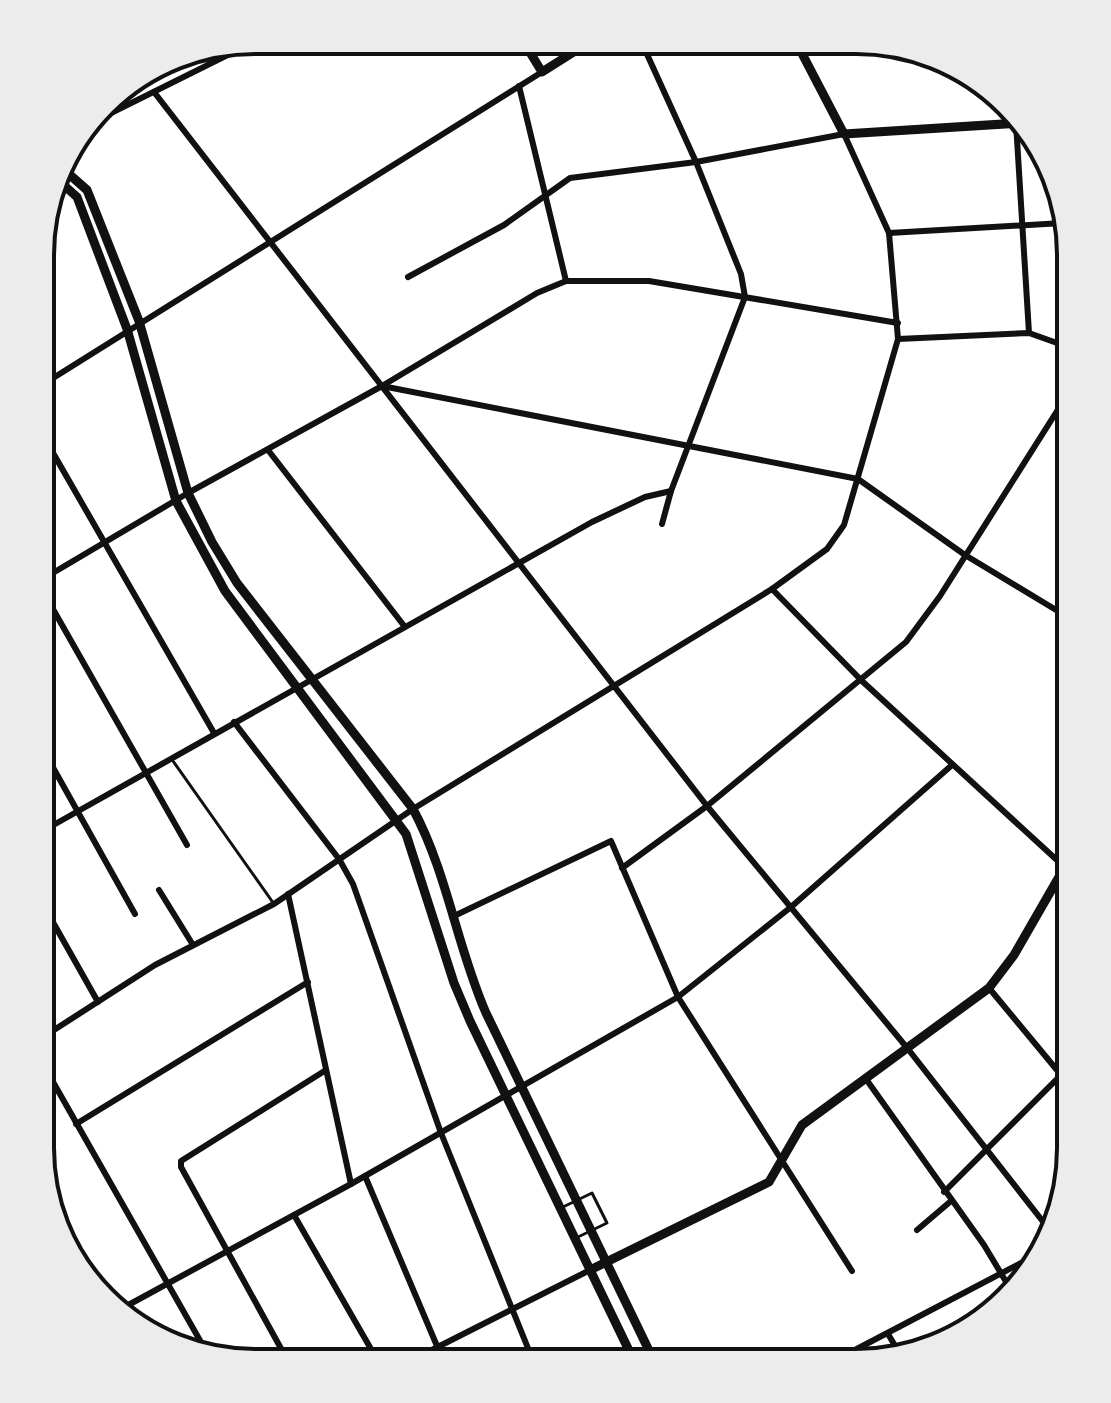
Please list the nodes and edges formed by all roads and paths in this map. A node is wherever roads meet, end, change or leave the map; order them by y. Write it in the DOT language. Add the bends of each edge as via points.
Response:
graph roads {
  1 [pos="531,54"];
  2 [pos="570,54"];
  3 [pos="647,54"];
  4 [pos="802,54"];
  5 [pos="225,56"];
  6 [pos="542,72"];
  7 [pos="519,86"];
  8 [pos="154,92"];
  9 [pos="115,111"];
  10 [pos="1008,123"];
  11 [pos="844,134"];
  12 [pos="1018,136"];
  13 [pos="696,162"];
  14 [pos="70,175"];
  15 [pos="66,187"];
  16 [pos="548,193"];
  17 [pos="1054,223"];
  18 [pos="1022,225"];
  19 [pos="889,233"];
  20 [pos="273,242"];
  21 [pos="408,277"];
  22 [pos="566,281"];
  23 [pos="745,297"];
  24 [pos="139,321"];
  25 [pos="898,323"];
  26 [pos="127,329"];
  27 [pos="1029,333"];
  28 [pos="898,339"];
  29 [pos="1057,343"];
  30 [pos="54,377"];
  31 [pos="382,386"];
  32 [pos="1057,412"];
  33 [pos="688,444"];
  34 [pos="268,450"];
  35 [pos="54,454"];
  36 [pos="858,479"];
  37 [pos="671,491"];
  38 [pos="188,493"];
  39 [pos="176,501"];
  40 [pos="662,524"];
  41 [pos="107,544"];
  42 [pos="965,555"];
  43 [pos="518,565"];
  44 [pos="54,573"];
  45 [pos="772,589"];
  46 [pos="54,611"];
  47 [pos="1057,611"];
  48 [pos="405,627"];
  49 [pos="313,677"];
  50 [pos="862,681"];
  51 [pos="613,685"];
  52 [pos="296,687"];
  53 [pos="234,722"];
  54 [pos="214,733"];
  55 [pos="171,758"];
  56 [pos="952,765"];
  57 [pos="54,769"];
  58 [pos="145,772"];
  59 [pos="707,806"];
  60 [pos="413,809"];
  61 [pos="77,810"];
  62 [pos="397,820"];
  63 [pos="54,824"];
  64 [pos="187,845"];
  65 [pos="339,859"];
  66 [pos="1057,861"];
  67 [pos="622,868"];
  68 [pos="1057,886"];
  69 [pos="159,890"];
  70 [pos="288,894"];
  71 [pos="274,904"];
  72 [pos="791,907"];
  73 [pos="135,914"];
  74 [pos="452,917"];
  75 [pos="54,924"];
  76 [pos="193,945"];
  77 [pos="308,982"];
  78 [pos="989,988"];
  79 [pos="678,997"];
  80 [pos="98,1002"];
  81 [pos="54,1030"];
  82 [pos="908,1049"];
  83 [pos="326,1070"];
  84 [pos="1057,1070"];
  85 [pos="1057,1077"];
  86 [pos="866,1079"];
  87 [pos="54,1084"];
  88 [pos="521,1088"];
  89 [pos="504,1097"];
  90 [pos="76,1124"];
  91 [pos="441,1133"];
  92 [pos="986,1151"];
  93 [pos="781,1161"];
  94 [pos="365,1176"];
  95 [pos="351,1184"];
  96 [pos="944,1192"];
  97 [pos="951,1201"];
  98 [pos="576,1202"];
  99 [pos="560,1209"];
  100 [pos="294,1215"];
  101 [pos="1043,1221"];
  102 [pos="917,1230"];
  103 [pos="590,1231"];
  104 [pos="574,1239"];
  105 [pos="227,1251"];
  106 [pos="606,1263"];
  107 [pos="1021,1263"];
  108 [pos="590,1270"];
  109 [pos="852,1271"];
  110 [pos="1001,1273"];
  111 [pos="169,1282"];
  112 [pos="1006,1282"];
  113 [pos="128,1305"];
  114 [pos="512,1309"];
  115 [pos="888,1334"];
  116 [pos="201,1341"];
  117 [pos="894,1345"];
  118 [pos="437,1346"];
  119 [pos="281,1349"];
  120 [pos="371,1349"];
  121 [pos="433,1349"];
  122 [pos="528,1349"];
  123 [pos="628,1349"];
  124 [pos="648,1349"];
  125 [pos="858,1349"];
  1 -- 6 [label="main road"];
  2 -- 6 [label="main road"];
  3 -- 13 [label="street"];
  4 -- 11 [label="main road"];
  5 -- 8 [label="street"];
  6 -- 7 [label="street"];
  7 -- 16 [label="street"];
  7 -- 20 [label="street"];
  8 -- 9 [label="street"];
  8 -- 20 [label="street"];
  10 -- 11 [label="main road"];
  11 -- 13 [label="street"];
  11 -- 19 [label="street"];
  12 -- 18 [label="street"];
  13 -- 16 [label="street" via="582,175"];
  13 -- 23 [label="street" via="741,274"];
  14 -- 24 [label="main road" via="87,190"];
  15 -- 26 [label="main road" via="77,197"];
  16 -- 21 [label="street" via="504,225"];
  16 -- 22 [label="street"];
  17 -- 18 [label="street"];
  18 -- 19 [label="street"];
  18 -- 27 [label="street"];
  19 -- 25 [label="street"];
  20 -- 24 [label="street"];
  20 -- 31 [label="street"];
  22 -- 23 [label="street" via="649,281"];
  22 -- 31 [label="street"];
  23 -- 25 [label="street"];
  23 -- 33 [label="street"];
  24 -- 26 [label="street"];
  24 -- 38 [label="main road"];
  25 -- 28 [label="street"];
  26 -- 30 [label="street"];
  26 -- 39 [label="main road"];
  27 -- 28 [label="street"];
  27 -- 29 [label="street"];
  28 -- 36 [label="street"];
  31 -- 33 [label="street"];
  31 -- 34 [label="street"];
  31 -- 43 [label="street"];
  32 -- 42 [label="street"];
  33 -- 36 [label="street"];
  33 -- 37 [label="street"];
  34 -- 38 [label="street"];
  34 -- 48 [label="street"];
  35 -- 41 [label="street"];
  36 -- 42 [label="street"];
  36 -- 45 [label="street" via="837,538"];
  37 -- 40 [label="street"];
  37 -- 43 [label="street" via="621,507"];
  38 -- 39 [label="street"];
  38 -- 49 [label="main road" via="237,583"];
  39 -- 41 [label="street"];
  39 -- 52 [label="main road" via="225,591"];
  41 -- 44 [label="street"];
  41 -- 54 [label="street"];
  42 -- 47 [label="street"];
  42 -- 50 [label="street" via="922,623"];
  43 -- 48 [label="street"];
  43 -- 51 [label="street"];
  45 -- 50 [label="street"];
  45 -- 51 [label="street"];
  46 -- 58 [label="street"];
  48 -- 49 [label="street"];
  49 -- 52 [label="street"];
  49 -- 60 [label="main road"];
  50 -- 56 [label="street"];
  50 -- 59 [label="street"];
  51 -- 59 [label="street"];
  51 -- 60 [label="street"];
  52 -- 53 [label="street"];
  52 -- 62 [label="main road"];
  53 -- 54 [label="street"];
  53 -- 65 [label="street"];
  54 -- 55 [label="street"];
  55 -- 58 [label="street"];
  55 -- 71 [label="lane"];
  56 -- 66 [label="street"];
  56 -- 72 [label="street"];
  57 -- 61 [label="street"];
  58 -- 61 [label="street"];
  58 -- 64 [label="street"];
  59 -- 67 [label="street"];
  59 -- 72 [label="street"];
  60 -- 62 [label="street"];
  60 -- 74 [label="main road"];
  61 -- 63 [label="street"];
  61 -- 73 [label="street"];
  62 -- 65 [label="street"];
  62 -- 89 [label="main road" via="454,983"];
  65 -- 70 [label="street"];
  65 -- 91 [label="street" via="353,884"];
  67 -- 74 [label="street" via="611,841"];
  67 -- 79 [label="street"];
  68 -- 78 [label="main road"];
  69 -- 76 [label="street"];
  70 -- 71 [label="street"];
  70 -- 77 [label="street"];
  71 -- 76 [label="street"];
  72 -- 79 [label="street"];
  72 -- 82 [label="street"];
  74 -- 88 [label="main road" via="473,983"];
  75 -- 80 [label="street"];
  76 -- 80 [label="street"];
  77 -- 83 [label="street"];
  77 -- 90 [label="street"];
  78 -- 82 [label="main road"];
  78 -- 84 [label="street"];
  79 -- 88 [label="street"];
  79 -- 93 [label="street"];
  80 -- 81 [label="street"];
  82 -- 86 [label="main road"];
  82 -- 92 [label="street"];
  83 -- 95 [label="street"];
  83 -- 105 [label="street" via="181,1161"];
  85 -- 92 [label="street"];
  86 -- 93 [label="main road" via="802,1125"];
  86 -- 96 [label="street"];
  87 -- 90 [label="street"];
  88 -- 89 [label="street"];
  88 -- 98 [label="main road"];
  89 -- 91 [label="street"];
  89 -- 99 [label="main road"];
  90 -- 111 [label="street"];
  91 -- 94 [label="street"];
  91 -- 114 [label="street"];
  92 -- 96 [label="street"];
  92 -- 101 [label="street"];
  93 -- 106 [label="main road" via="760,1188"];
  93 -- 109 [label="street"];
  94 -- 95 [label="street"];
  94 -- 118 [label="street"];
  95 -- 100 [label="street"];
  96 -- 97 [label="street"];
  97 -- 102 [label="street"];
  97 -- 110 [label="street"];
  98 -- 99 [label="lane"];
  98 -- 103 [label="main road"];
  98 -- 103 [label="lane" via="592,1193 607,1223"];
  99 -- 104 [label="main road"];
  100 -- 105 [label="street"];
  100 -- 120 [label="street"];
  103 -- 104 [label="lane"];
  103 -- 106 [label="main road"];
  104 -- 108 [label="main road"];
  105 -- 111 [label="street"];
  105 -- 119 [label="street"];
  106 -- 108 [label="main road"];
  106 -- 124 [label="main road"];
  107 -- 110 [label="street"];
  108 -- 114 [label="street"];
  108 -- 123 [label="main road"];
  110 -- 112 [label="street"];
  110 -- 115 [label="street"];
  111 -- 113 [label="street"];
  111 -- 116 [label="street"];
  114 -- 118 [label="street"];
  114 -- 122 [label="street"];
  115 -- 117 [label="street"];
  115 -- 125 [label="street"];
  118 -- 121 [label="street"];
}
